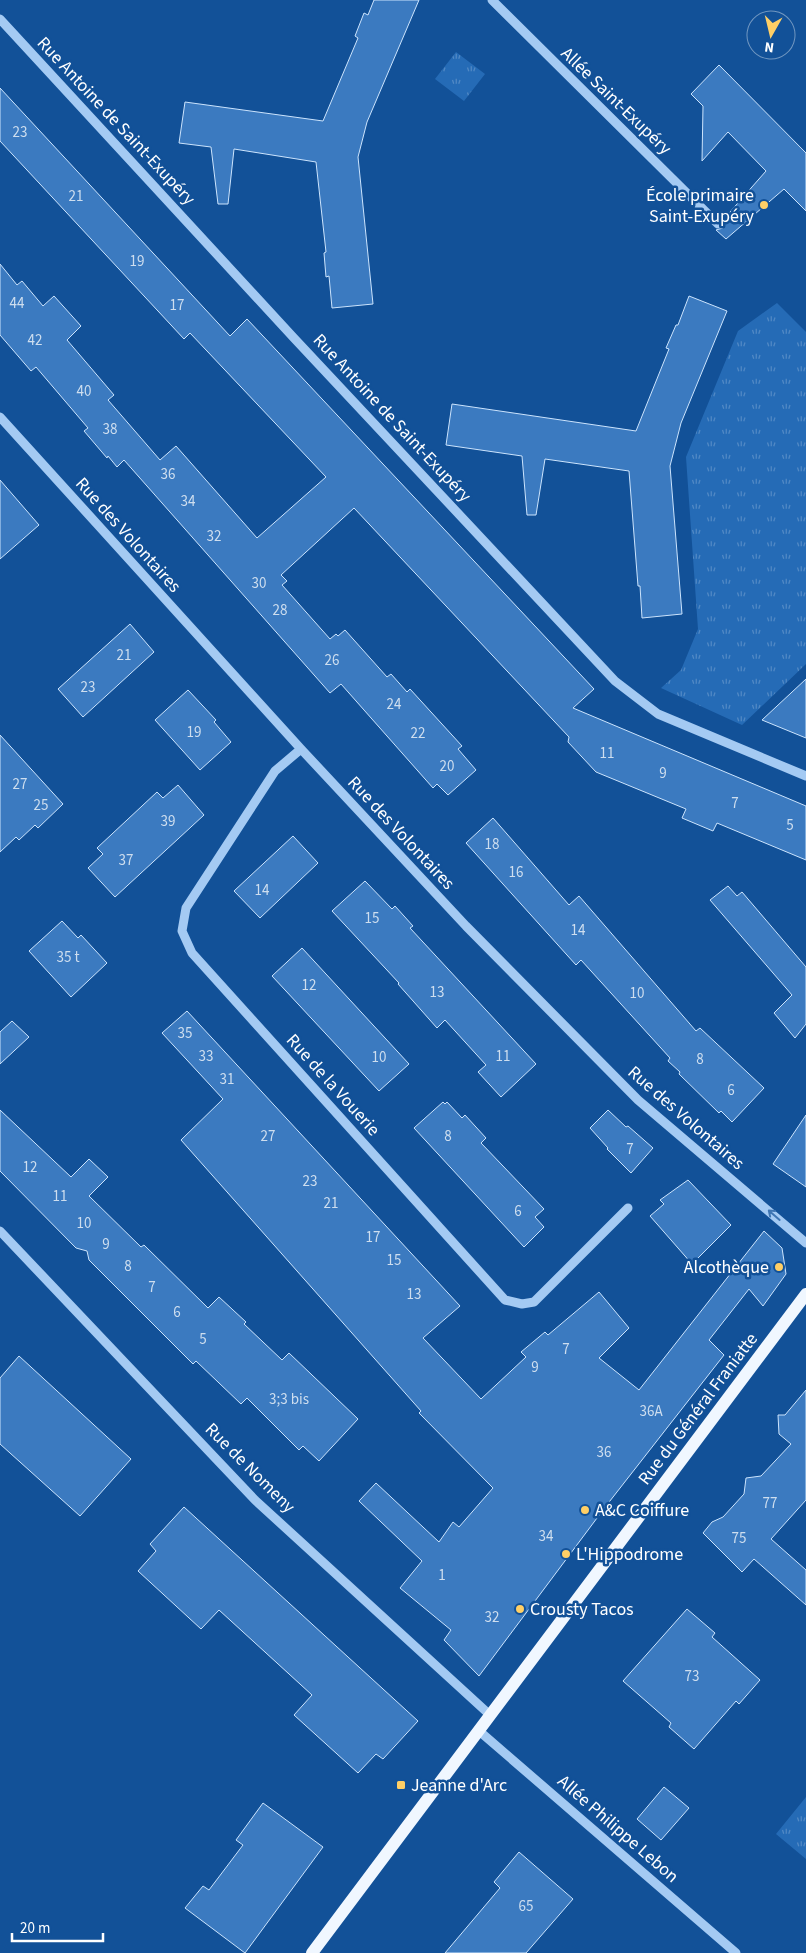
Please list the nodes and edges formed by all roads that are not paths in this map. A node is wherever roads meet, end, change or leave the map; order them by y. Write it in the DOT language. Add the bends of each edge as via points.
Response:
graph roads {
  1 [pos="492,0"];
  2 [pos="0,18"];
  3 [pos="718,224"];
  4 [pos="0,417"];
  5 [pos="301,749"];
  6 [pos="806,776"];
  7 [pos="628,1208"];
  8 [pos="0,1231"];
  9 [pos="806,1243"];
  10 [pos="806,1294"];
  11 [pos="490,1715"];
  12 [pos="478,1730"];
  13 [pos="312,1953"];
  14 [pos="736,1953"];
  1 -- 3 [label="street, Allée Saint-Exupéry"];
  2 -- 6 [label="street, Rue Antoine de Saint-Exupéry" via="615,681 658,714"];
  4 -- 5 [label="street, Rue des Volontaires"];
  5 -- 7 [label="street, Rue de la Vouerie" via="275,771 186,908 182,931 192,953 505,1300 522,1304 534,1302"];
  9 -- 5 [label="street, Rue des Volontaires, one-way" via="638,1100 466,926"];
  8 -- 11 [label="street, Rue de Nomeny" via="255,1500"];
  10 -- 11 [label="main road, Rue du Général Franiatte"];
  11 -- 12 [label="main road, Rue du Général Franiatte"];
  12 -- 13 [label="main road, Rue du Général Franiatte"];
  12 -- 14 [label="street, Allée Philippe Lebon"];
}
